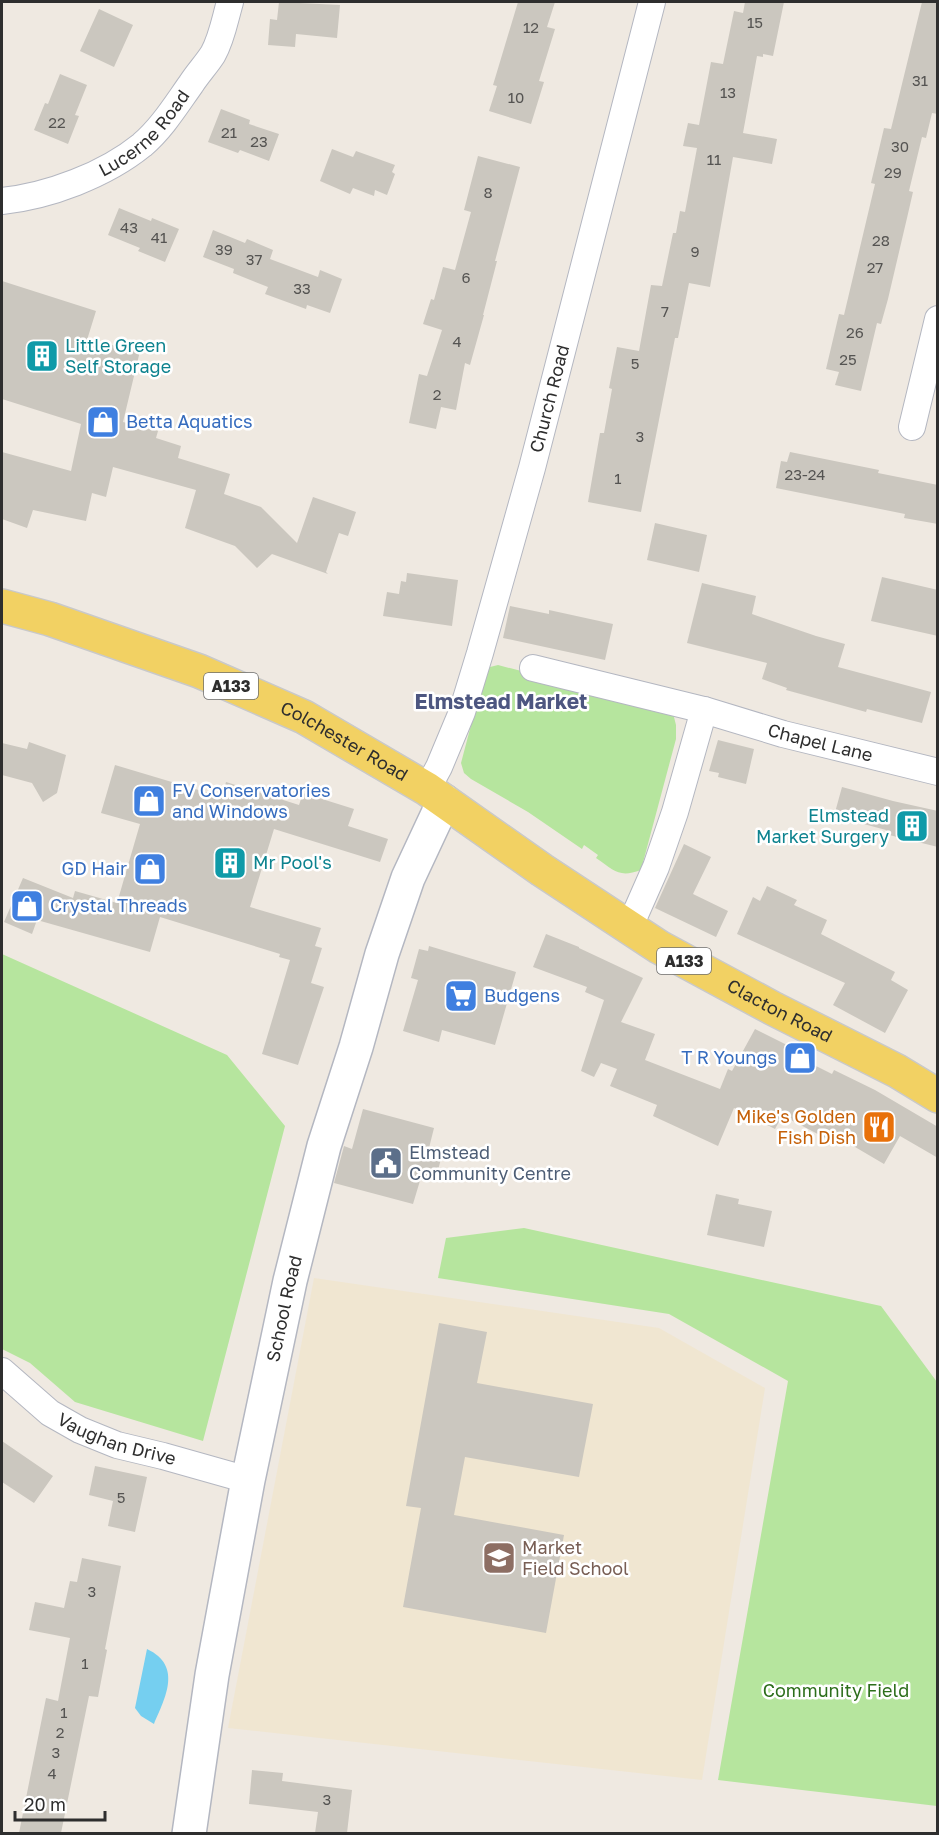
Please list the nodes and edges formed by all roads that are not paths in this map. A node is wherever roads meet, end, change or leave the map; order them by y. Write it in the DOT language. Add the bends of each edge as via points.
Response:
graph roads {
  1 [pos="230,2"];
  2 [pos="652,2"];
  3 [pos="2,201"];
  4 [pos="938,319"];
  5 [pos="912,428"];
  6 [pos="2,606"];
  7 [pos="533,668"];
  8 [pos="704,710"];
  9 [pos="938,772"];
  10 [pos="435,795"];
  11 [pos="630,927"];
  12 [pos="938,1096"];
  13 [pos="2,1371"];
  14 [pos="248,1480"];
  15 [pos="189,1833"];
  1 -- 3 [label="street, Lucerne Road" via="213,53 142,145 66,186"];
  2 -- 10 [label="street, Church Road" via="532,468 462,712 439,767"];
  4 -- 5 [label="street"];
  6 -- 10 [label="main road, Colchester Road / A133" via="200,671 304,717"];
  7 -- 8 [label="street, Chapel Lane"];
  8 -- 9 [label="street, Chapel Lane"];
  8 -- 11 [label="street" via="675,812"];
  10 -- 11 [label="main road, Clacton Road / A133"];
  10 -- 14 [label="street, School Road" via="324,1146 290,1281"];
  11 -- 12 [label="main road, Clacton Road / A133" via="659,947"];
  13 -- 14 [label="street, Vaughan Drive" via="50,1413 80,1430 117,1445"];
  14 -- 15 [label="street, School Road" via="212,1675"];
}
